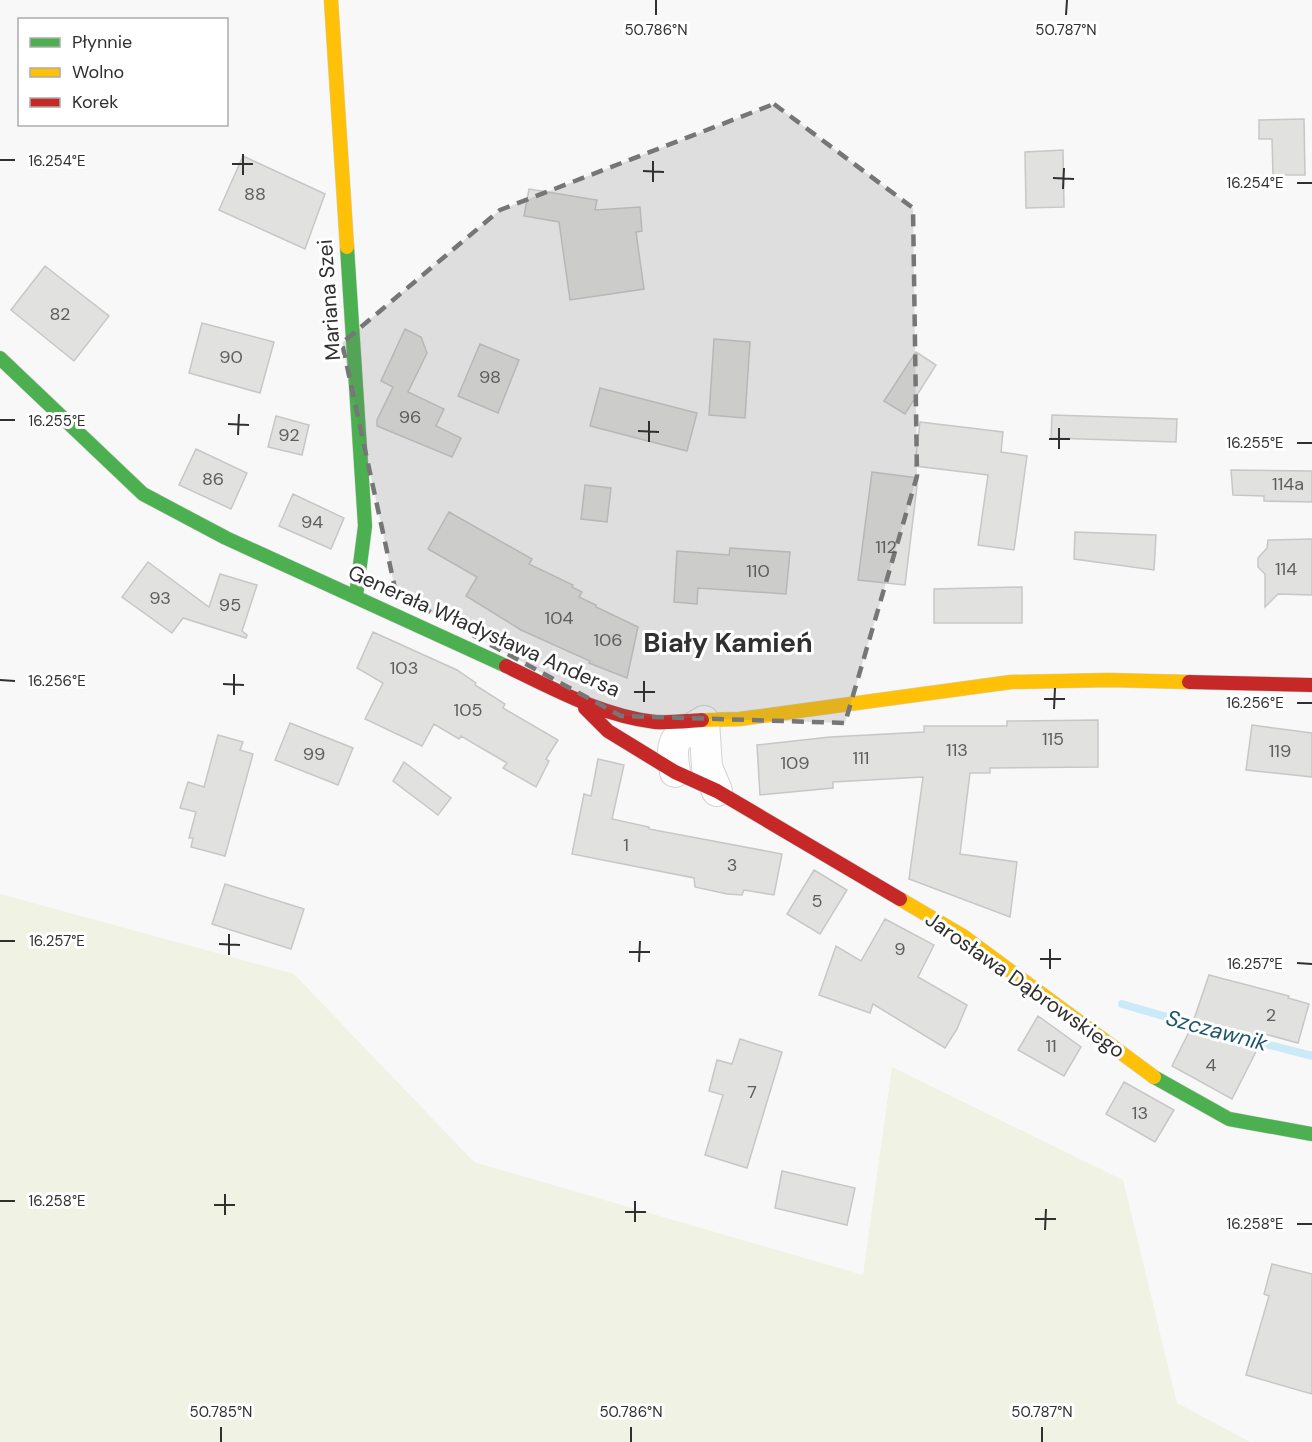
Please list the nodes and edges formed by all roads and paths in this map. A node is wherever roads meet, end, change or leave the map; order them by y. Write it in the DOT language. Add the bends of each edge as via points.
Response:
graph roads {
  1 [pos="331,0"];
  2 [pos="0,358"];
  3 [pos="356,596"];
  4 [pos="1312,685"];
  5 [pos="575,699"];
  6 [pos="704,721"];
  7 [pos="675,772"];
  8 [pos="717,791"];
  9 [pos="1312,1134"];
  1 -- 3 [label="street, Mariana Szei" via="365,526"];
  2 -- 3 [label="street, Generała Władysława Andersa" via="143,494 226,538"];
  3 -- 5 [label="street, Generała Władysława Andersa"];
  4 -- 6 [label="street, Generała Władysława Andersa" via="1011,682"];
  5 -- 6 [label="street, Generała Władysława Andersa" via="609,712 656,722"];
  5 -- 7 [label="street, Jarosława Dąbrowskiego" via="608,731"];
  6 -- 7 [label="street" via="677,737 672,747"];
  6 -- 8 [label="street" via="707,767"];
  7 -- 8 [label="street, Jarosława Dąbrowskiego"];
  8 -- 9 [label="street, Jarosława Dąbrowskiego" via="963,936 1157,1079 1230,1119"];
}
